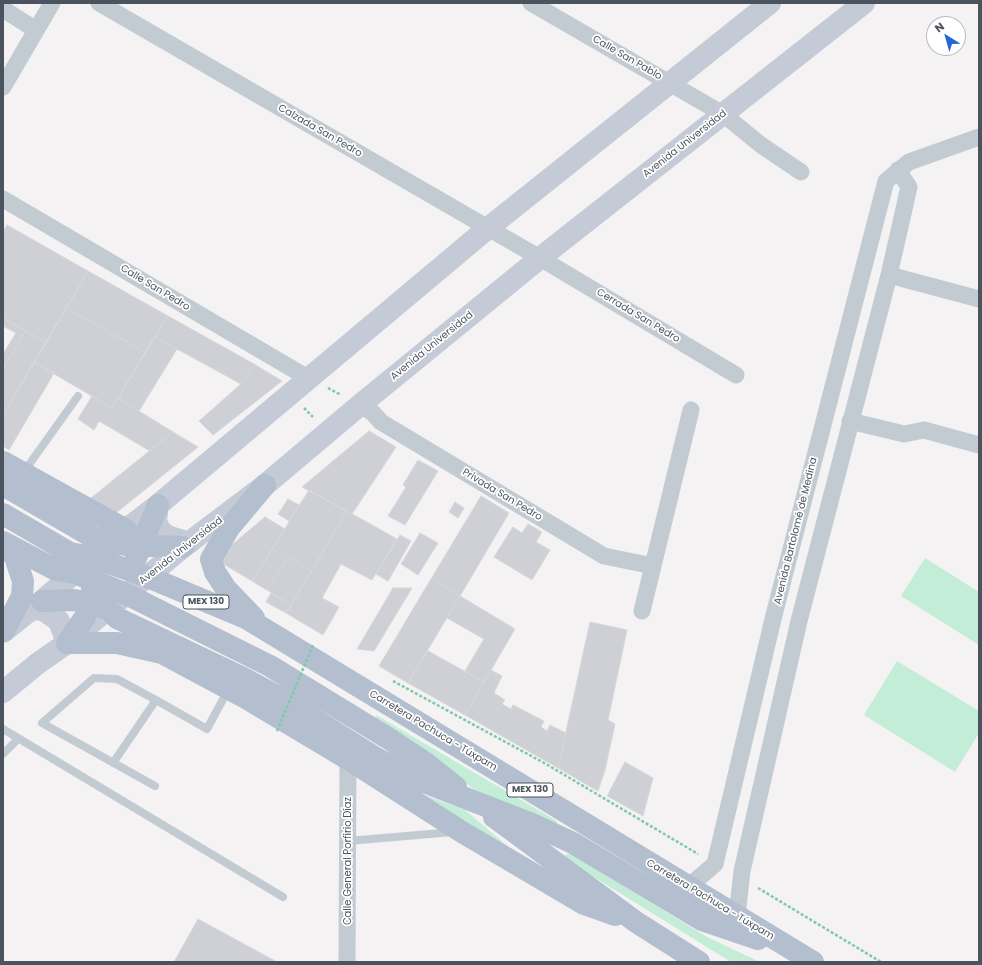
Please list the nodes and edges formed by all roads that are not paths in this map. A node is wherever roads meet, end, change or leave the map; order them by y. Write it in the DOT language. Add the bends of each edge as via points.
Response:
graph roads {
  1 [pos="52,3"];
  2 [pos="99,3"];
  3 [pos="531,3"];
  4 [pos="770,3"];
  5 [pos="864,3"];
  6 [pos="3,9"];
  7 [pos="841,10"];
  8 [pos="36,30"];
  9 [pos="671,82"];
  10 [pos="3,87"];
  11 [pos="723,114"];
  12 [pos="979,137"];
  13 [pos="898,170"];
  14 [pos="801,172"];
  15 [pos="3,198"];
  16 [pos="488,228"];
  17 [pos="540,258"];
  18 [pos="889,275"];
  19 [pos="979,299"];
  20 [pos="736,375"];
  21 [pos="308,378"];
  22 [pos="78,396"];
  23 [pos="360,405"];
  24 [pos="691,410"];
  25 [pos="850,421"];
  26 [pos="979,445"];
  27 [pos="3,462"];
  28 [pos="15,483"];
  29 [pos="265,485"];
  30 [pos="158,505"];
  31 [pos="3,514"];
  32 [pos="119,536"];
  33 [pos="3,542"];
  34 [pos="141,545"];
  35 [pos="186,545"];
  36 [pos="92,557"];
  37 [pos="653,566"];
  38 [pos="140,574"];
  39 [pos="84,577"];
  40 [pos="126,594"];
  41 [pos="36,606"];
  42 [pos="99,606"];
  43 [pos="642,611"];
  44 [pos="774,615"];
  45 [pos="800,620"];
  46 [pos="264,629"];
  47 [pos="4,631"];
  48 [pos="67,643"];
  49 [pos="228,688"];
  50 [pos="3,692"];
  51 [pos="156,700"];
  52 [pos="3,729"];
  53 [pos="18,739"];
  54 [pos="3,754"];
  55 [pos="348,759"];
  56 [pos="113,763"];
  57 [pos="155,786"];
  58 [pos="473,800"];
  59 [pos="462,832"];
  60 [pos="348,841"];
  61 [pos="688,887"];
  62 [pos="283,897"];
  63 [pos="737,916"];
  64 [pos="636,922"];
  65 [pos="804,957"];
  66 [pos="347,962"];
  67 [pos="699,962"];
  1 -- 8 [label="street"];
  2 -- 16 [label="street, Calzada San Pedro"];
  3 -- 9 [label="street, Calle San Pablo"];
  4 -- 9 [label="main road"];
  5 -- 7 [label="main road, Avenida Universidad"];
  6 -- 8 [label="street"];
  7 -- 11 [label="main road, Avenida Universidad"];
  8 -- 10 [label="street"];
  9 -- 11 [label="street, Calle San Pablo"];
  9 -- 16 [label="main road"];
  11 -- 14 [label="street, Calle San Pablo" via="761,145"];
  11 -- 17 [label="main road, Avenida Universidad"];
  12 -- 13 [label="street, Avenida Bartolomé de Medina" via="909,162"];
  13 -- 18 [label="street" via="909,187"];
  13 -- 44 [label="street, Avenida Bartolomé de Medina" via="886,181"];
  15 -- 21 [label="street, Calle San Pedro"];
  16 -- 17 [label="street, Calzada San Pedro"];
  16 -- 21 [label="main road"];
  17 -- 20 [label="street, Cerrada San Pedro"];
  17 -- 23 [label="main road, Avenida Universidad"];
  18 -- 19 [label="street"];
  18 -- 25 [label="street"];
  21 -- 30 [label="main road"];
  22 -- 28 [label="lane"];
  23 -- 29 [label="main road, Avenida Universidad"];
  23 -- 37 [label="street, Privada San Pedro" via="381,422 604,556"];
  24 -- 37 [label="street"];
  25 -- 26 [label="street" via="904,434 924,430"];
  25 -- 45 [label="street"];
  27 -- 28 [label="main road"];
  28 -- 32 [label="main road" via="96,539"];
  29 -- 35 [label="main road, Avenida Universidad"];
  29 -- 46 [label="main road" via="230,528 211,559 215,572 226,589"];
  30 -- 32 [label="main road"];
  30 -- 34 [label="main road"];
  30 -- 35 [label="main road" via="156,520 159,529"];
  31 -- 36 [label="main road, MEX 130" via="70,553"];
  32 -- 34 [label="main road" via="126,545"];
  32 -- 36 [label="main road"];
  33 -- 39 [label="main road, MEX 130" via="56,570"];
  33 -- 47 [label="main road" via="15,557 23,581 22,596"];
  34 -- 35 [label="main road"];
  34 -- 38 [label="main road"];
  35 -- 38 [label="main road, Avenida Universidad"];
  36 -- 38 [label="main road, MEX 130"];
  36 -- 39 [label="main road"];
  37 -- 43 [label="street"];
  38 -- 40 [label="main road"];
  38 -- 46 [label="main road, Carretera Pachuca - Túxpam / MEX 130" via="246,618"];
  39 -- 40 [label="main road, MEX 130"];
  39 -- 41 [label="main road"];
  39 -- 42 [label="main road"];
  40 -- 42 [label="main road"];
  40 -- 58 [label="main road, MEX 130" via="270,666 427,764"];
  41 -- 42 [label="main road" via="74,600"];
  41 -- 47 [label="main road"];
  41 -- 48 [label="main road" via="59,621"];
  42 -- 48 [label="main road" via="85,617"];
  42 -- 58 [label="main road" via="117,618 284,700 376,758 419,780"];
  44 -- 45 [label="street"];
  44 -- 61 [label="street, Avenida Bartolomé de Medina" via="715,864"];
  45 -- 63 [label="street" via="740,877"];
  46 -- 61 [label="main road, Carretera Pachuca - Túxpam / MEX 130"];
  48 -- 49 [label="main road" via="117,643 162,653"];
  48 -- 50 [label="main road"];
  49 -- 51 [label="lane" via="207,729"];
  49 -- 55 [label="main road"];
  51 -- 56 [label="lane"];
  51 -- 56 [label="lane" via="117,679 94,678 42,723"];
  52 -- 53 [label="lane"];
  53 -- 54 [label="lane"];
  53 -- 62 [label="lane"];
  55 -- 59 [label="main road"];
  55 -- 60 [label="street, Calle General Porfirio Díaz"];
  56 -- 57 [label="lane"];
  58 -- 64 [label="main road, MEX 130"];
  58 -- 65 [label="main road" via="573,843 702,920"];
  59 -- 60 [label="lane"];
  59 -- 64 [label="main road" via="584,904"];
  60 -- 66 [label="street, Calle General Porfirio Díaz"];
  61 -- 63 [label="main road, Carretera Pachuca - Túxpam / MEX 130"];
  63 -- 65 [label="main road, Carretera Pachuca - Túxpam / MEX 130"];
  64 -- 67 [label="main road, MEX 130"];
}
